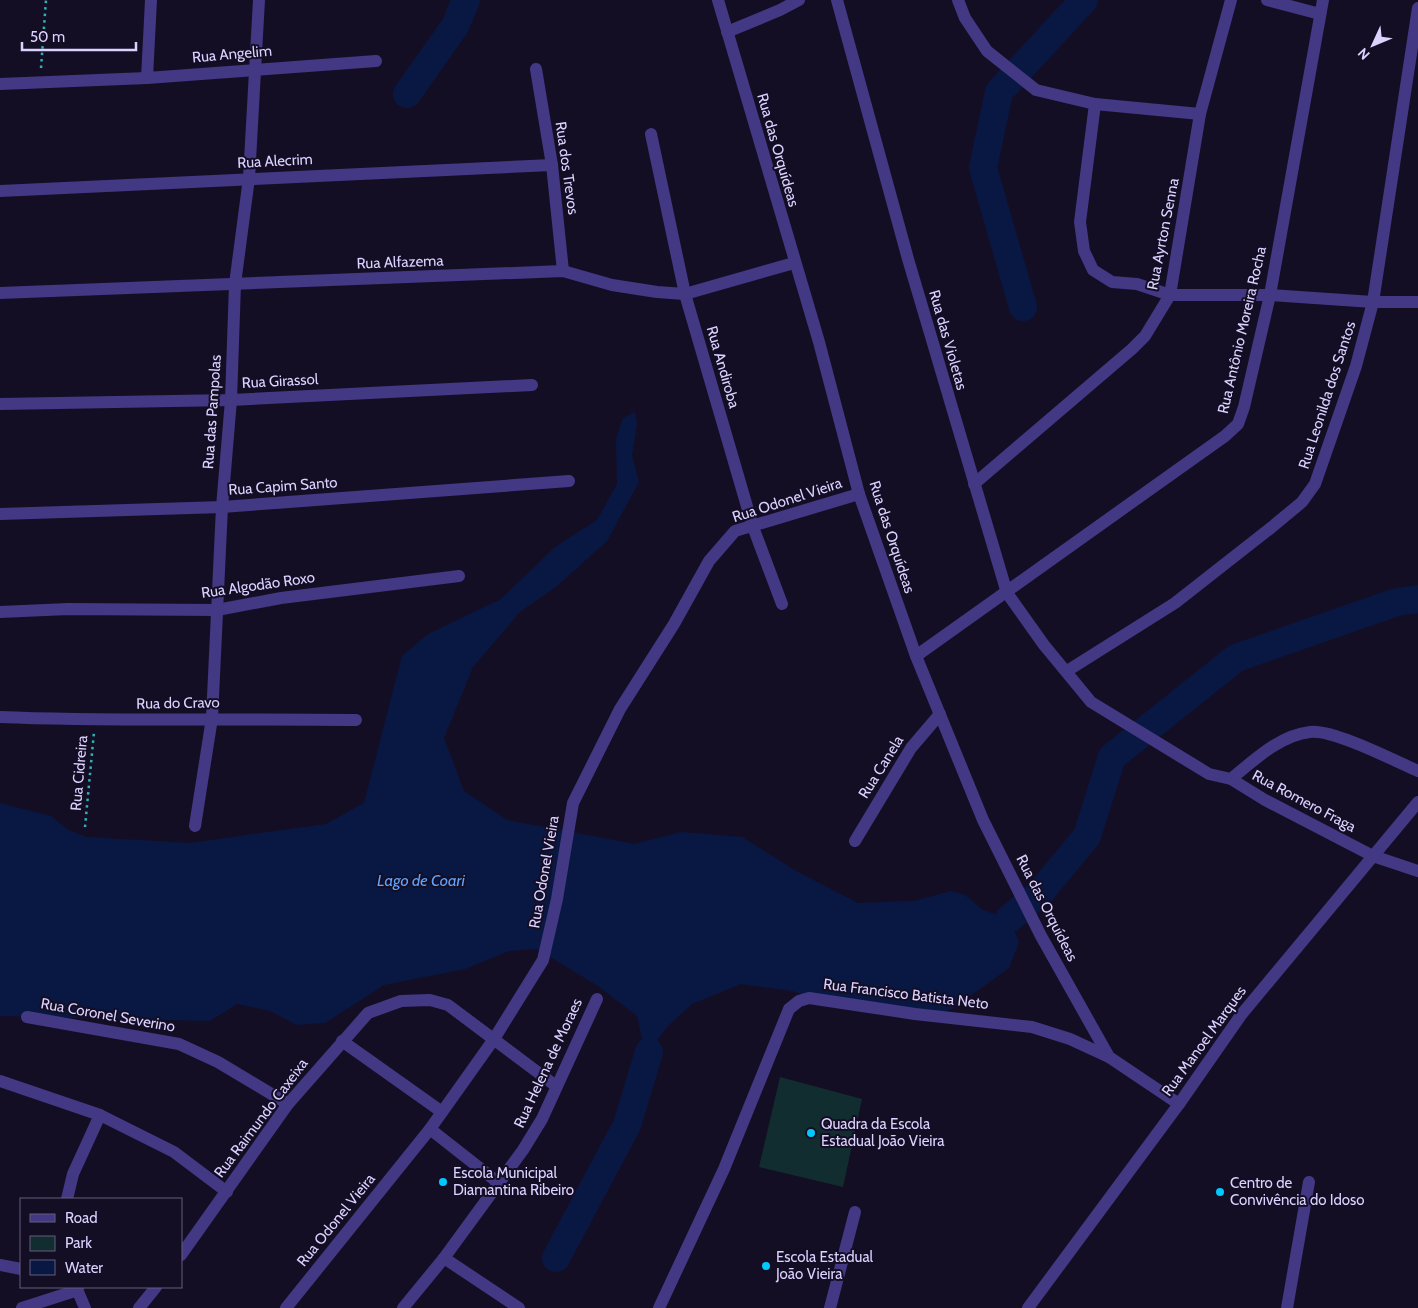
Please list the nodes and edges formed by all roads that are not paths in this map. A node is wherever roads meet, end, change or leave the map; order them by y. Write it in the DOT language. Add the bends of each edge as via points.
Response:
graph roads {
  1 [pos="151,0"];
  2 [pos="259,0"];
  3 [pos="718,0"];
  4 [pos="799,0"];
  5 [pos="836,0"];
  6 [pos="958,0"];
  7 [pos="1231,0"];
  8 [pos="1267,0"];
  9 [pos="1323,0"];
  10 [pos="1417,13"];
  11 [pos="1320,14"];
  12 [pos="727,32"];
  13 [pos="376,61"];
  14 [pos="254,69"];
  15 [pos="536,69"];
  16 [pos="147,78"];
  17 [pos="0,84"];
  18 [pos="1095,104"];
  19 [pos="1200,114"];
  20 [pos="651,134"];
  21 [pos="552,165"];
  22 [pos="249,178"];
  23 [pos="0,191"];
  24 [pos="794,263"];
  25 [pos="563,271"];
  26 [pos="235,284"];
  27 [pos="0,293"];
  28 [pos="685,294"];
  29 [pos="1170,295"];
  30 [pos="1270,295"];
  31 [pos="1373,302"];
  32 [pos="1418,302"];
  33 [pos="532,385"];
  34 [pos="231,400"];
  35 [pos="0,404"];
  36 [pos="568,481"];
  37 [pos="974,484"];
  38 [pos="859,494"];
  39 [pos="222,506"];
  40 [pos="0,514"];
  41 [pos="752,527"];
  42 [pos="459,576"];
  43 [pos="1007,593"];
  44 [pos="782,604"];
  45 [pos="216,610"];
  46 [pos="0,612"];
  47 [pos="916,656"];
  48 [pos="1067,671"];
  49 [pos="1091,702"];
  50 [pos="940,714"];
  51 [pos="0,717"];
  52 [pos="212,718"];
  53 [pos="356,720"];
  54 [pos="1418,771"];
  55 [pos="1231,779"];
  56 [pos="1418,802"];
  57 [pos="195,826"];
  58 [pos="856,841"];
  59 [pos="1373,856"];
  60 [pos="1418,871"];
  61 [pos="597,999"];
  62 [pos="27,1018"];
  63 [pos="494,1038"];
  64 [pos="342,1041"];
  65 [pos="1109,1057"];
  66 [pos="0,1081"];
  67 [pos="556,1086"];
  68 [pos="288,1104"];
  69 [pos="1179,1104"];
  70 [pos="442,1112"];
  71 [pos="100,1115"];
  72 [pos="430,1129"];
  73 [pos="1309,1182"];
  74 [pos="500,1184"];
  75 [pos="227,1192"];
  76 [pos="66,1198"];
  77 [pos="855,1212"];
  78 [pos="182,1254"];
  79 [pos="444,1258"];
  80 [pos="0,1265"];
  81 [pos="20,1269"];
  82 [pos="75,1288"];
  83 [pos="155,1288"];
  84 [pos="22,1308"];
  85 [pos="85,1308"];
  86 [pos="139,1308"];
  87 [pos="286,1308"];
  88 [pos="403,1308"];
  89 [pos="519,1308"];
  90 [pos="658,1308"];
  91 [pos="830,1308"];
  92 [pos="1028,1308"];
  93 [pos="1287,1308"];
  1 -- 16 [label="street"];
  2 -- 14 [label="street, Rua das Pampolas"];
  3 -- 12 [label="street, Rua das Orquídeas"];
  4 -- 12 [label="street"];
  5 -- 37 [label="street, Rua das Violetas"];
  6 -- 18 [label="street" via="965,18 987,51 1036,90"];
  7 -- 19 [label="street, Rua Ayrton Senna"];
  8 -- 11 [label="street"];
  9 -- 11 [label="street, Rua Antônio Moreira Rocha"];
  10 -- 31 [label="street, Rua Leonilda dos Santos"];
  11 -- 30 [label="street, Rua Antônio Moreira Rocha"];
  12 -- 24 [label="street, Rua das Orquídeas"];
  13 -- 14 [label="street, Rua Angelim"];
  14 -- 16 [label="street, Rua Angelim"];
  14 -- 22 [label="street, Rua das Pampolas"];
  15 -- 21 [label="street, Rua dos Trevos"];
  16 -- 17 [label="street, Rua Angelim"];
  18 -- 19 [label="street"];
  18 -- 29 [label="street" via="1080,222 1084,251 1093,270 1112,282 1137,284"];
  19 -- 29 [label="street, Rua Ayrton Senna"];
  20 -- 28 [label="street, Rua Andiroba"];
  21 -- 22 [label="street, Rua Alecrim"];
  21 -- 25 [label="street, Rua dos Trevos"];
  22 -- 23 [label="street, Rua Alecrim"];
  22 -- 26 [label="street, Rua das Pampolas"];
  24 -- 28 [label="street, Rua Alfazema"];
  24 -- 38 [label="street, Rua das Orquídeas" via="819,342"];
  25 -- 26 [label="street, Rua Alfazema"];
  25 -- 28 [label="street, Rua Alfazema" via="612,285"];
  26 -- 27 [label="street, Rua Alfazema"];
  26 -- 34 [label="street, Rua das Pampolas"];
  28 -- 41 [label="street, Rua Andiroba"];
  29 -- 30 [label="street"];
  29 -- 37 [label="street, Rua Ayrton Senna" via="1145,336 1132,349"];
  30 -- 31 [label="street"];
  30 -- 43 [label="street, Rua Antônio Moreira Rocha" via="1238,424"];
  31 -- 32 [label="street"];
  31 -- 48 [label="street, Rua Leonilda dos Santos" via="1324,464 1302,502 1175,603"];
  33 -- 34 [label="street, Rua Girassol"];
  34 -- 35 [label="street, Rua Girassol"];
  34 -- 39 [label="street, Rua das Pampolas"];
  36 -- 39 [label="street, Rua Capim Santo"];
  37 -- 43 [label="street, Rua das Violetas"];
  38 -- 41 [label="street, Rua Odonel Vieira"];
  38 -- 47 [label="street, Rua das Orquídeas"];
  39 -- 40 [label="street, Rua Capim Santo"];
  39 -- 45 [label="street, Rua das Pampolas"];
  41 -- 44 [label="street, Rua Andiroba"];
  41 -- 63 [label="street, Rua Odonel Vieira" via="735,531 709,561 620,709 573,803 543,960"];
  42 -- 45 [label="street, Rua Algodão Roxo" via="281,598"];
  43 -- 47 [label="street, Rua Antônio Moreira Rocha"];
  43 -- 48 [label="street, Rua das Violetas"];
  45 -- 46 [label="street, Rua Algodão Roxo"];
  45 -- 52 [label="street, Rua das Pampolas"];
  47 -- 50 [label="street, Rua das Orquídeas"];
  48 -- 49 [label="street, Rua das Violetas"];
  49 -- 55 [label="street, Rua Romero Fraga" via="1209,774"];
  50 -- 58 [label="street, Rua Canela" via="911,748"];
  50 -- 65 [label="street, Rua das Orquídeas" via="983,820 1041,936"];
  51 -- 52 [label="street, Rua do Cravo" via="95,721"];
  52 -- 53 [label="street, Rua do Cravo"];
  52 -- 57 [label="street, Rua das Pampolas"];
  54 -- 55 [label="street" via="1330,735 1311,732 1296,735 1275,746"];
  55 -- 59 [label="street, Rua Romero Fraga"];
  56 -- 59 [label="street, Rua Manoel Marques"];
  59 -- 60 [label="street, Rua Romero Fraga"];
  59 -- 69 [label="street, Rua Manoel Marques" via="1241,1015"];
  61 -- 67 [label="street, Rua Helena de Moraes"];
  62 -- 68 [label="street, Rua Coronel Severino" via="179,1044 218,1062"];
  63 -- 64 [label="street, Rua Raimundo Caxeixa" via="448,1005 430,1000 401,1001 368,1012"];
  63 -- 67 [label="street, Rua Raimundo Caxeixa"];
  63 -- 70 [label="street, Rua Odonel Vieira"];
  64 -- 68 [label="street, Rua Raimundo Caxeixa"];
  64 -- 70 [label="street"];
  65 -- 69 [label="street, Rua Francisco Batista Neto"];
  65 -- 90 [label="street, Rua Francisco Batista Neto" via="1070,1039 1032,1027 809,998 799,1001 789,1009 724,1169"];
  66 -- 71 [label="street"];
  67 -- 74 [label="street, Rua Helena de Moraes" via="542,1118"];
  68 -- 75 [label="street, Rua Raimundo Caxeixa"];
  69 -- 92 [label="street, Rua Manoel Marques"];
  70 -- 72 [label="street, Rua Odonel Vieira"];
  71 -- 75 [label="street" via="174,1152"];
  71 -- 76 [label="street" via="73,1174"];
  72 -- 74 [label="street"];
  72 -- 87 [label="street, Rua Odonel Vieira"];
  73 -- 93 [label="street"];
  74 -- 79 [label="street, Rua Helena de Moraes"];
  75 -- 78 [label="street, Rua Raimundo Caxeixa"];
  77 -- 91 [label="street"];
  79 -- 88 [label="street, Rua Helena de Moraes"];
  79 -- 89 [label="street"];
  80 -- 81 [label="street"];
  82 -- 84 [label="street"];
  82 -- 85 [label="street"];
  83 -- 86 [label="street"];
}
